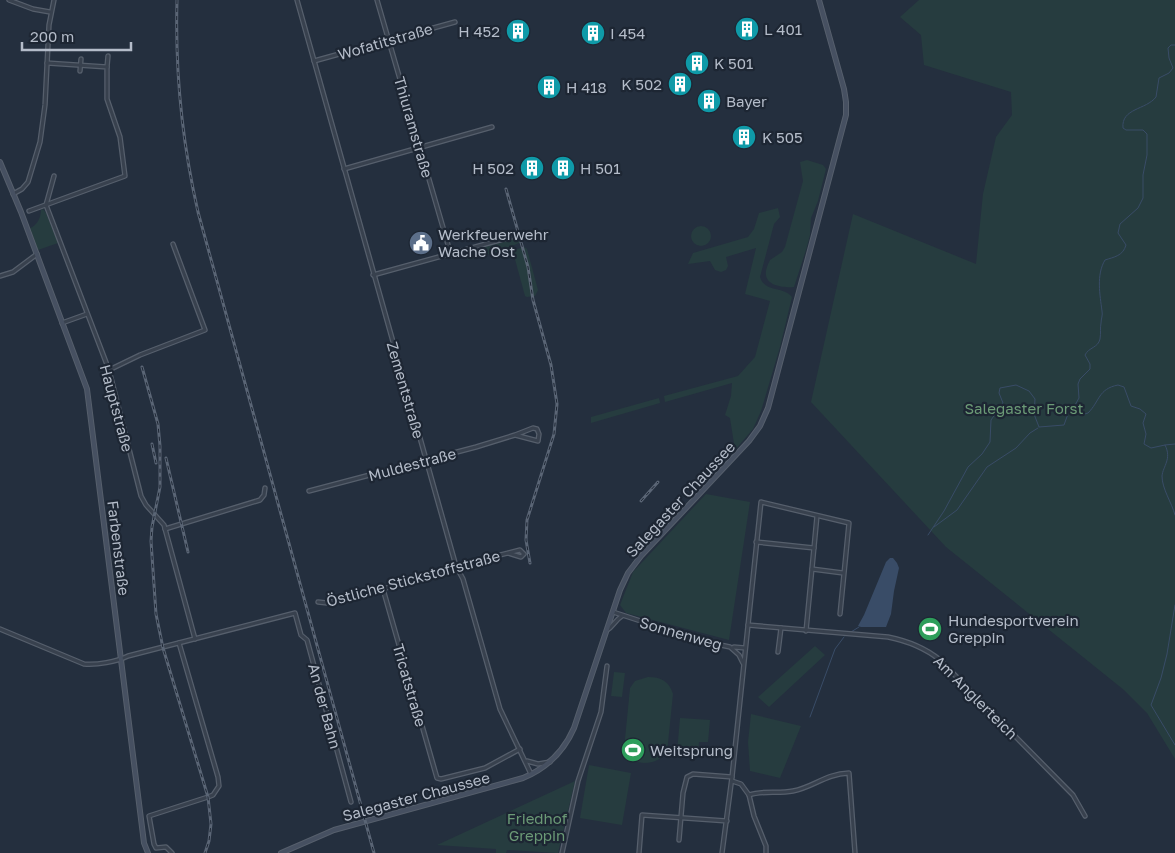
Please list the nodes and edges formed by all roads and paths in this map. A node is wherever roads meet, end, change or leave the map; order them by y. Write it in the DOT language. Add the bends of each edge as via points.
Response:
graph roads {
  1 [pos="9,0"];
  2 [pos="54,0"];
  3 [pos="297,0"];
  4 [pos="378,0"];
  5 [pos="819,0"];
  6 [pos="50,12"];
  7 [pos="455,22"];
  8 [pos="389,40"];
  9 [pos="108,56"];
  10 [pos="81,59"];
  11 [pos="314,61"];
  12 [pos="47,63"];
  13 [pos="81,65"];
  14 [pos="107,67"];
  15 [pos="80,71"];
  16 [pos="492,126"];
  17 [pos="420,146"];
  18 [pos="0,162"];
  19 [pos="344,168"];
  20 [pos="54,176"];
  21 [pos="13,194"];
  22 [pos="46,205"];
  23 [pos="29,211"];
  24 [pos="521,234"];
  25 [pos="173,244"];
  26 [pos="37,254"];
  27 [pos="451,255"];
  28 [pos="373,275"];
  29 [pos="0,276"];
  30 [pos="87,314"];
  31 [pos="62,323"];
  32 [pos="109,370"];
  33 [pos="515,435"];
  34 [pos="426,460"];
  35 [pos="265,488"];
  36 [pos="309,491"];
  37 [pos="817,516"];
  38 [pos="165,529"];
  39 [pos="756,542"];
  40 [pos="814,548"];
  41 [pos="508,553"];
  42 [pos="456,566"];
  43 [pos="812,569"];
  44 [pos="843,573"];
  45 [pos="383,589"];
  46 [pos="318,602"];
  47 [pos="613,612"];
  48 [pos="840,614"];
  49 [pos="623,616"];
  50 [pos="748,625"];
  51 [pos="780,628"];
  52 [pos="0,630"];
  53 [pos="607,630"];
  54 [pos="806,631"];
  55 [pos="195,639"];
  56 [pos="179,643"];
  57 [pos="732,648"];
  58 [pos="746,648"];
  59 [pos="778,652"];
  60 [pos="122,659"];
  61 [pos="743,663"];
  62 [pos="607,666"];
  63 [pos="520,749"];
  64 [pos="526,761"];
  65 [pos="550,762"];
  66 [pos="531,774"];
  67 [pos="732,779"];
  68 [pos="749,795"];
  69 [pos="351,802"];
  70 [pos="1085,816"];
  71 [pos="681,818"];
  72 [pos="727,821"];
  73 [pos="679,840"];
  74 [pos="148,853"];
  75 [pos="172,853"];
  76 [pos="281,853"];
  77 [pos="562,853"];
  78 [pos="639,853"];
  79 [pos="722,853"];
  80 [pos="766,853"];
  81 [pos="855,853"];
  1 -- 6 [label="street"];
  2 -- 6 [label="street"];
  3 -- 11 [label="street, Zementstraße"];
  4 -- 8 [label="street, Thiuramstraße"];
  5 -- 47 [label="main road, Salegaster Chaussee" via="844,89 845,120 768,408 752,437 631,568"];
  6 -- 12 [label="street"];
  7 -- 8 [label="street, Wofatitstraße"];
  8 -- 11 [label="street, Wofatitstraße"];
  8 -- 17 [label="street, Thiuramstraße"];
  9 -- 14 [label="street"];
  10 -- 13 [label="street"];
  11 -- 19 [label="street, Zementstraße"];
  12 -- 13 [label="street"];
  12 -- 21 [label="street" via="39,148 28,182"];
  13 -- 14 [label="street"];
  13 -- 15 [label="street"];
  14 -- 22 [label="street" via="107,100 120,137 125,176"];
  16 -- 17 [label="street"];
  17 -- 19 [label="street"];
  17 -- 27 [label="street, Thiuramstraße"];
  18 -- 21 [label="main road, Farbenstraße"];
  19 -- 28 [label="street, Zementstraße"];
  20 -- 22 [label="street"];
  21 -- 26 [label="main road, Farbenstraße"];
  22 -- 23 [label="street"];
  22 -- 30 [label="street, Hauptstraße"];
  24 -- 27 [label="street"];
  25 -- 32 [label="street" via="205,330"];
  26 -- 29 [label="street" via="13,272"];
  26 -- 31 [label="main road, Farbenstraße"];
  27 -- 28 [label="street"];
  28 -- 34 [label="street, Zementstraße"];
  30 -- 31 [label="street"];
  30 -- 32 [label="street, Hauptstraße"];
  31 -- 60 [label="main road, Farbenstraße" via="88,392"];
  32 -- 38 [label="street, Hauptstraße" via="142,496"];
  33 -- 33 [label="street, Muldestraße" via="538,441 539,437 537,429 533,428"];
  33 -- 34 [label="street, Muldestraße"];
  34 -- 36 [label="street, Muldestraße"];
  34 -- 42 [label="street, Zementstraße"];
  35 -- 38 [label="street" via="260,500"];
  37 -- 39 [label="street" via="761,502"];
  37 -- 40 [label="street"];
  37 -- 44 [label="street" via="849,523"];
  38 -- 55 [label="street, Hauptstraße"];
  39 -- 40 [label="street"];
  39 -- 50 [label="street"];
  40 -- 43 [label="street"];
  41 -- 42 [label="street, Östliche Stickstoffstraße"];
  42 -- 45 [label="street, Östliche Stickstoffstraße"];
  42 -- 63 [label="street, Zementstraße" via="463,580 500,709"];
  43 -- 44 [label="street"];
  43 -- 54 [label="street"];
  44 -- 48 [label="street"];
  45 -- 46 [label="street, Östliche Stickstoffstraße" via="327,603"];
  45 -- 63 [label="street, Tricatstraße" via="437,778 485,768"];
  47 -- 49 [label="street, Sonnenweg"];
  47 -- 53 [label="main road, Salegaster Chaussee"];
  49 -- 53 [label="street"];
  49 -- 57 [label="street, Sonnenweg"];
  50 -- 51 [label="street, Am Anglerteich"];
  50 -- 58 [label="street"];
  51 -- 54 [label="street, Am Anglerteich"];
  51 -- 59 [label="street"];
  52 -- 60 [label="street" via="84,664"];
  53 -- 65 [label="main road, Salegaster Chaussee" via="572,732"];
  54 -- 70 [label="street, Am Anglerteich" via="897,639 929,651 1072,795"];
  55 -- 56 [label="street"];
  55 -- 69 [label="street, An der Bahn" via="295,613 301,635 307,640"];
  56 -- 60 [label="street"];
  56 -- 75 [label="street" via="219,786 208,798 149,816 156,848 166,847"];
  57 -- 58 [label="street"];
  57 -- 61 [label="street, Sonnenweg"];
  58 -- 61 [label="street"];
  60 -- 74 [label="main road, Farbenstraße" via="144,843"];
  61 -- 67 [label="street"];
  62 -- 77 [label="street" via="601,712 578,781"];
  63 -- 64 [label="street, Zementstraße"];
  64 -- 65 [label="street"];
  64 -- 66 [label="street, Zementstraße"];
  65 -- 66 [label="main road, Salegaster Chaussee"];
  66 -- 76 [label="main road, Salegaster Chaussee" via="334,830"];
  67 -- 68 [label="street" via="741,784"];
  67 -- 71 [label="street" via="689,775 685,781"];
  67 -- 72 [label="street"];
  68 -- 80 [label="street"];
  68 -- 81 [label="street" via="791,792 832,774 849,772"];
  71 -- 72 [label="street"];
  71 -- 73 [label="street"];
  71 -- 78 [label="street" via="642,815"];
  72 -- 79 [label="street"];
}
